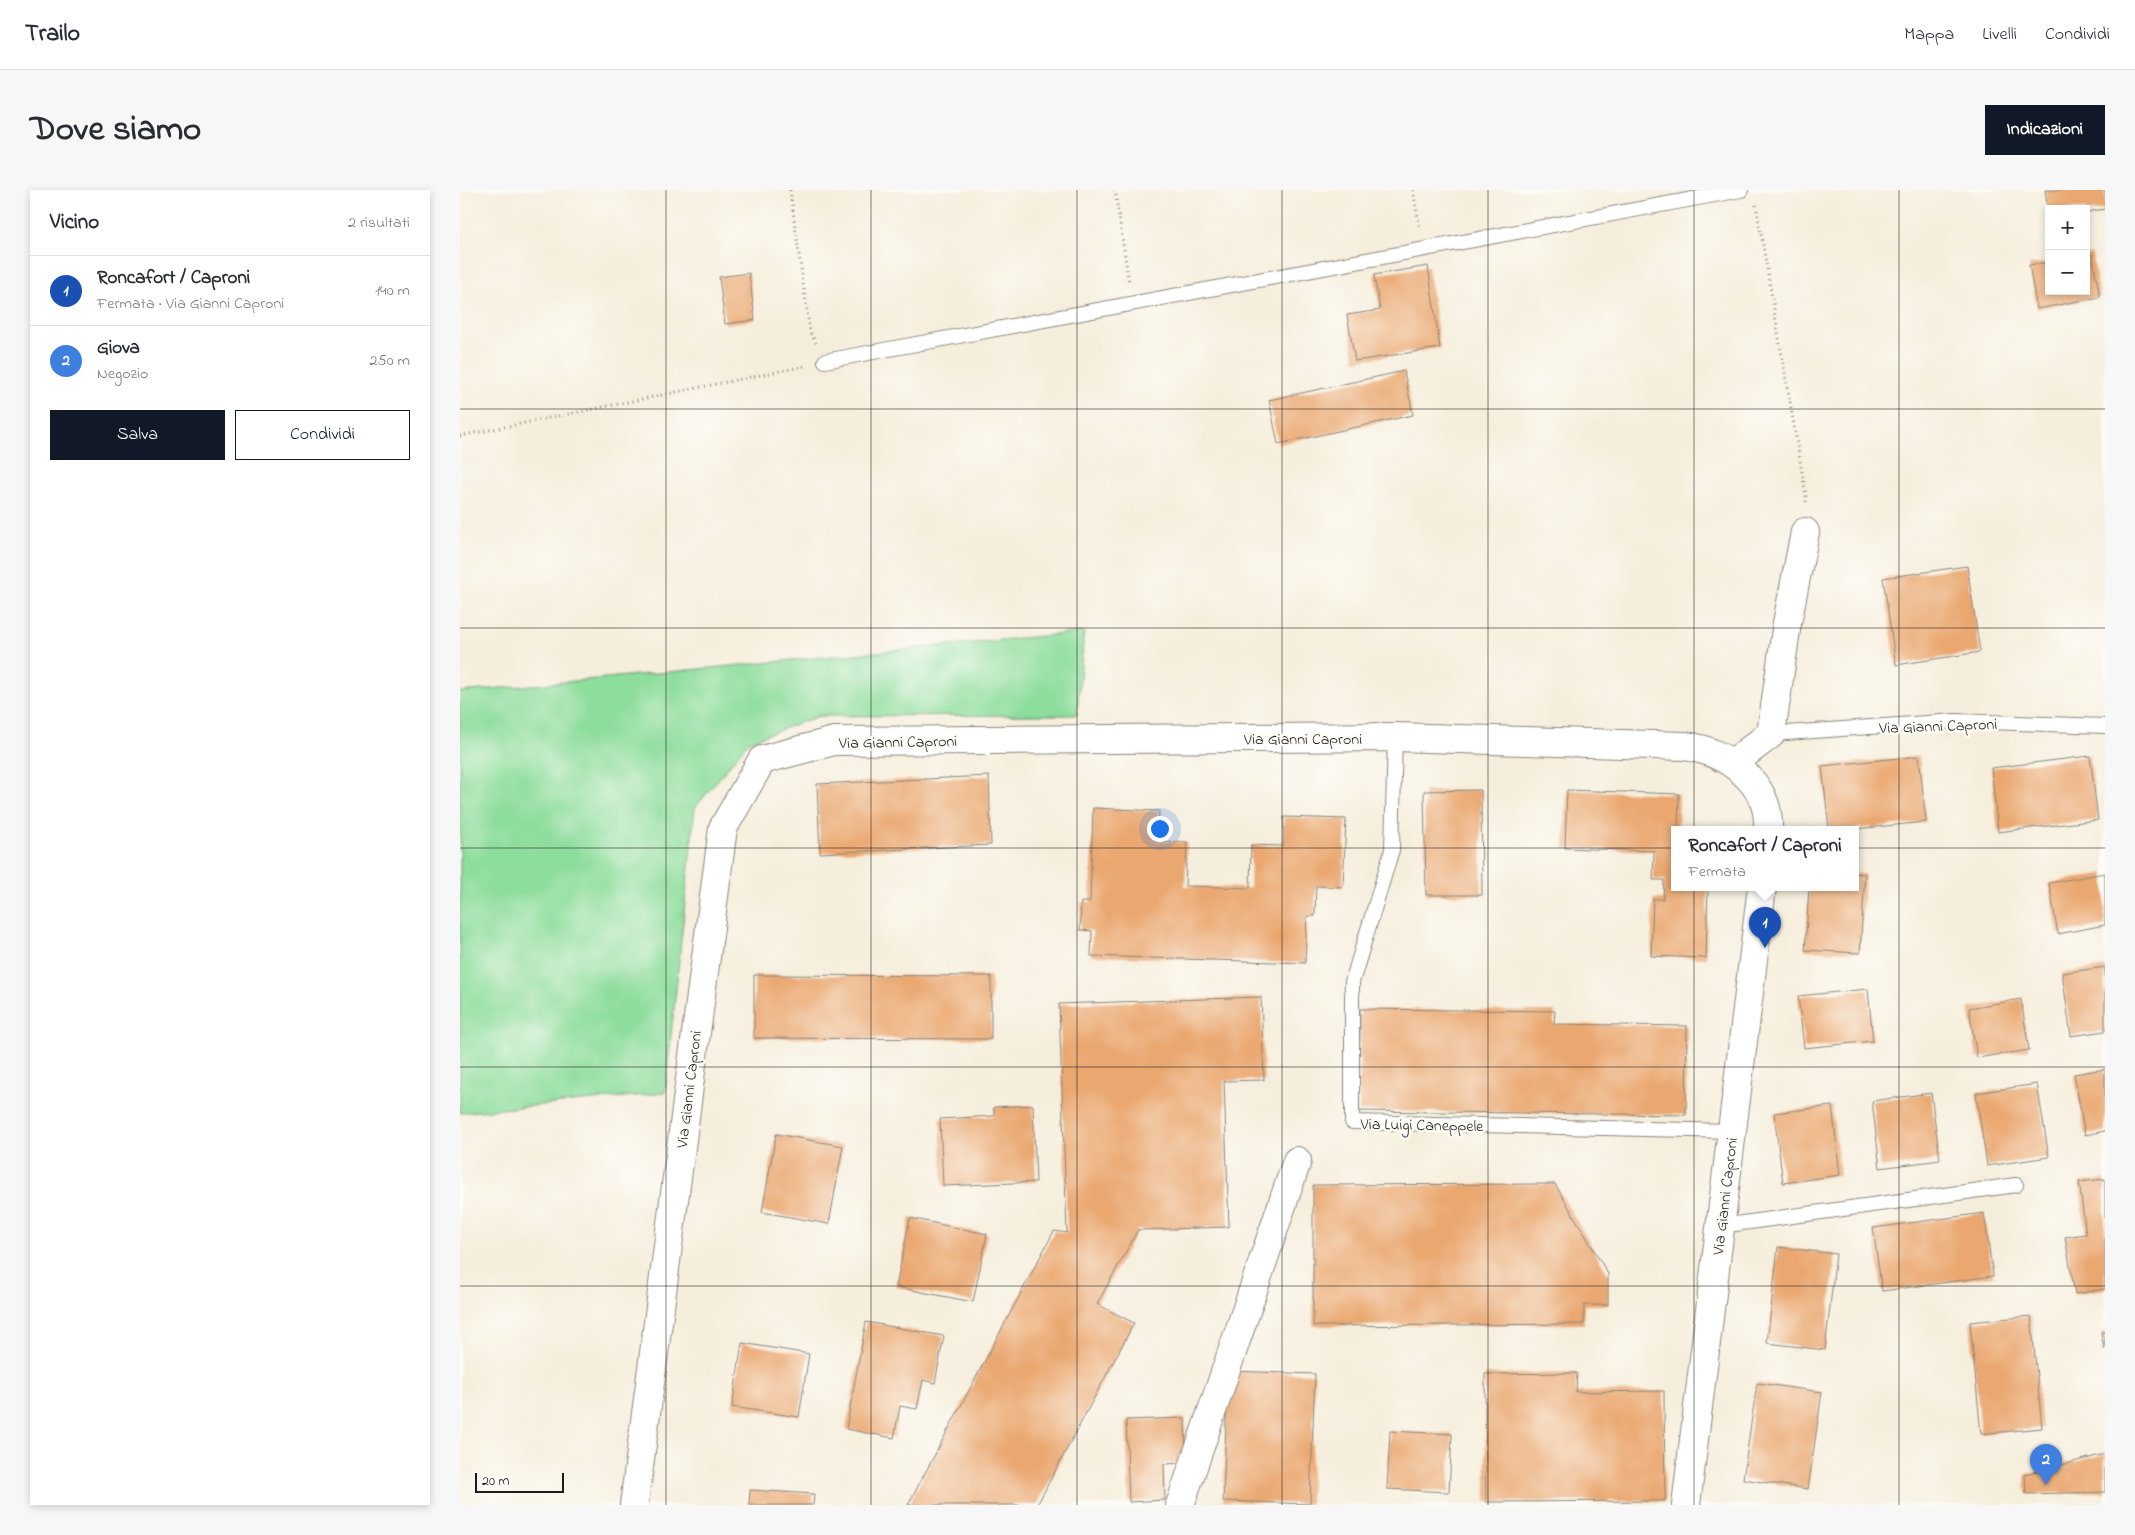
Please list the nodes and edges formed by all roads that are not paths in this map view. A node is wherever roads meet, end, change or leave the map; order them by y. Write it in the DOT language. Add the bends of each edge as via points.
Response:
graph roads {
  1 [pos="1741,190"];
  2 [pos="825,361"];
  3 [pos="1805,532"];
  4 [pos="2105,726"];
  5 [pos="1771,734"];
  6 [pos="1395,737"];
  7 [pos="1733,763"];
  8 [pos="1768,826"];
  9 [pos="1762,891"];
  10 [pos="1732,1131"];
  11 [pos="1298,1161"];
  12 [pos="2016,1186"];
  13 [pos="1721,1226"];
  14 [pos="634,1505"];
  15 [pos="1180,1505"];
  16 [pos="1686,1505"];
  1 -- 2 [label="lane"];
  3 -- 5 [label="street" via="1787,623"];
  4 -- 5 [label="lane, Via Gianni Caproni" via="1955,721"];
  5 -- 7 [label="street"];
  6 -- 7 [label="street, Via Gianni Caproni" via="1685,746 1703,748"];
  6 -- 10 [label="lane, Via Luigi Caneppele" via="1392,850 1352,982 1352,1122"];
  6 -- 14 [label="street, Via Gianni Caproni" via="834,741 762,760 722,828"];
  7 -- 8 [label="street, Via Gianni Caproni" via="1759,791"];
  9 -- 10 [label="street, Via Gianni Caproni"];
  10 -- 13 [label="street, Via Gianni Caproni"];
  11 -- 15 [label="street"];
  12 -- 13 [label="lane"];
  13 -- 16 [label="street, Via Gianni Caproni"];
}
